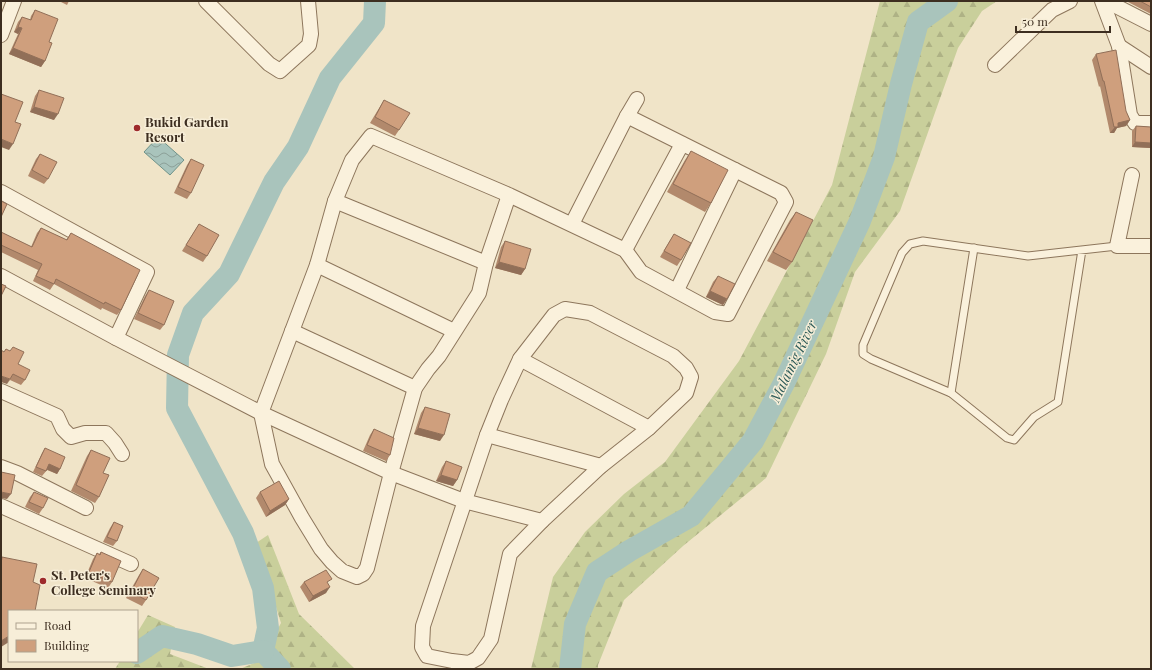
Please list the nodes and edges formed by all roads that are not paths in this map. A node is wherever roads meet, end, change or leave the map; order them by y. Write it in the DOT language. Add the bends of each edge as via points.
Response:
graph roads {
  1 [pos="14,1"];
  2 [pos="206,1"];
  3 [pos="1070,1"];
  4 [pos="1102,1"];
  5 [pos="1106,1"];
  6 [pos="307,3"];
  7 [pos="1151,24"];
  8 [pos="1,35"];
  9 [pos="1119,46"];
  10 [pos="995,65"];
  11 [pos="1151,67"];
  12 [pos="637,100"];
  13 [pos="627,116"];
  14 [pos="1151,123"];
  15 [pos="682,144"];
  16 [pos="735,170"];
  17 [pos="1132,175"];
  18 [pos="1,192"];
  19 [pos="509,195"];
  20 [pos="335,201"];
  21 [pos="572,224"];
  22 [pos="1117,246"];
  23 [pos="1151,246"];
  24 [pos="974,248"];
  25 [pos="625,250"];
  26 [pos="1082,250"];
  27 [pos="486,262"];
  28 [pos="317,265"];
  29 [pos="1,276"];
  30 [pos="677,290"];
  31 [pos="292,331"];
  32 [pos="454,331"];
  33 [pos="116,338"];
  34 [pos="520,359"];
  35 [pos="415,388"];
  36 [pos="1,391"];
  37 [pos="951,393"];
  38 [pos="261,413"];
  39 [pos="649,428"];
  40 [pos="487,434"];
  41 [pos="122,454"];
  42 [pos="602,466"];
  43 [pos="1,467"];
  44 [pos="391,474"];
  45 [pos="464,501"];
  46 [pos="1,506"];
  47 [pos="86,508"];
  48 [pos="542,521"];
  49 [pos="131,564"];
  1 -- 8 [label="street"];
  2 -- 6 [label="street" via="269,64 280,71 309,45 311,34"];
  3 -- 10 [label="street" via="1052,10"];
  4 -- 9 [label="street"];
  5 -- 7 [label="street"];
  9 -- 11 [label="street"];
  9 -- 14 [label="street" via="1130,115 1135,123"];
  12 -- 13 [label="street"];
  13 -- 15 [label="street"];
  13 -- 21 [label="street"];
  15 -- 16 [label="street"];
  15 -- 25 [label="street"];
  16 -- 30 [label="street"];
  16 -- 30 [label="street" via="781,193 786,202 728,314 715,312"];
  17 -- 22 [label="street"];
  18 -- 33 [label="street" via="147,272"];
  19 -- 20 [label="street" via="371,136 352,160"];
  19 -- 21 [label="street"];
  19 -- 27 [label="street"];
  20 -- 27 [label="street"];
  20 -- 28 [label="street"];
  21 -- 25 [label="street"];
  22 -- 23 [label="street"];
  22 -- 26 [label="lane"];
  24 -- 26 [label="lane" via="1028,256"];
  24 -- 37 [label="lane"];
  24 -- 37 [label="lane" via="923,241 910,244 902,253 863,345 863,354 871,359"];
  25 -- 30 [label="street" via="642,272"];
  26 -- 37 [label="lane" via="1058,402 1034,417 1014,440 1007,438"];
  27 -- 32 [label="street" via="479,293"];
  28 -- 31 [label="street"];
  28 -- 32 [label="street"];
  29 -- 33 [label="street"];
  31 -- 35 [label="street"];
  31 -- 38 [label="street"];
  32 -- 35 [label="street"];
  33 -- 38 [label="street"];
  34 -- 39 [label="street"];
  34 -- 39 [label="street" via="554,315 565,309 590,313 673,356 686,368 691,377 686,393"];
  34 -- 40 [label="street"];
  35 -- 44 [label="street"];
  36 -- 41 [label="street" via="57,416 63,429 71,436 106,432"];
  38 -- 44 [label="street"];
  38 -- 44 [label="street" via="272,464 321,549 342,571 357,577 367,568"];
  39 -- 42 [label="street"];
  40 -- 42 [label="street"];
  40 -- 45 [label="street"];
  42 -- 48 [label="street"];
  43 -- 47 [label="street"];
  44 -- 45 [label="street"];
  45 -- 48 [label="street"];
  45 -- 48 [label="street" via="423,626 422,647 428,656 469,663 478,658 491,639 510,554"];
  46 -- 49 [label="street"];
}
